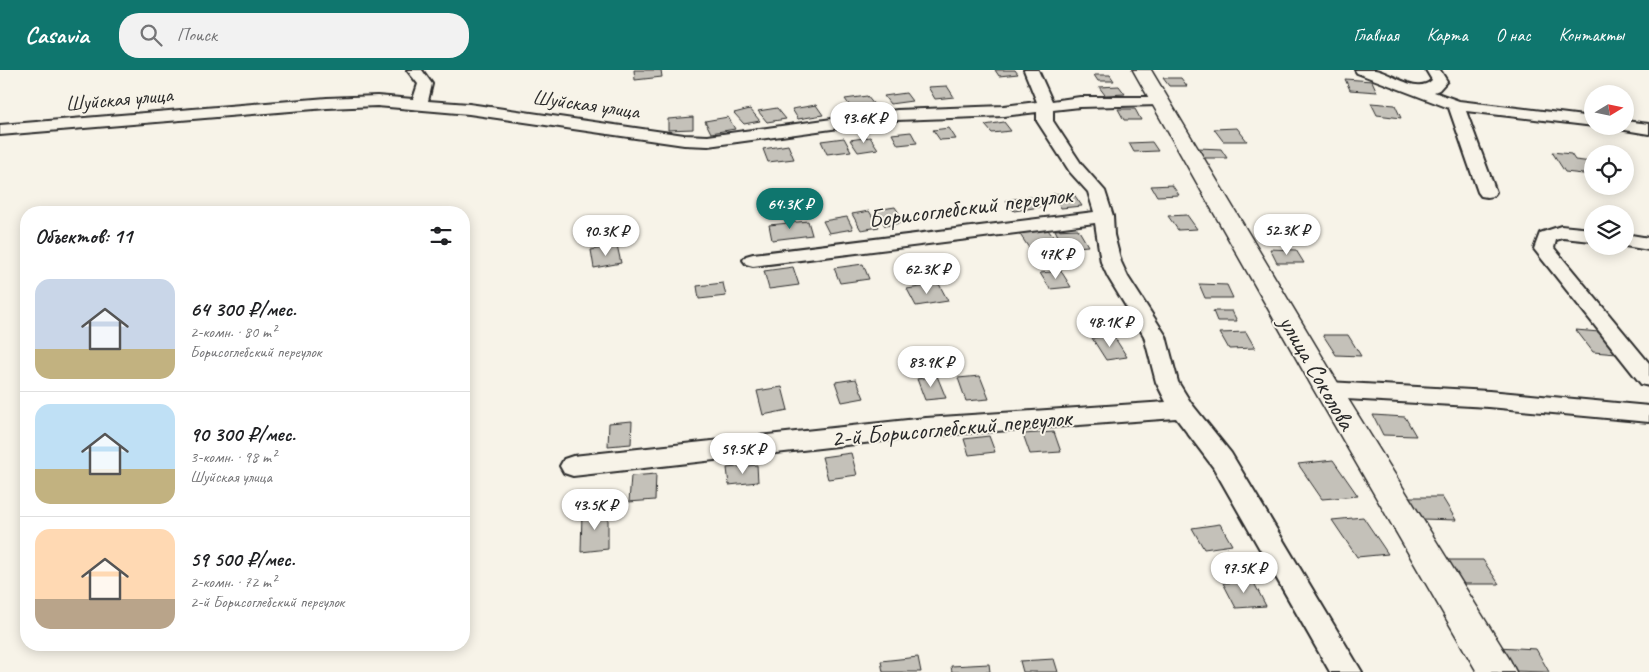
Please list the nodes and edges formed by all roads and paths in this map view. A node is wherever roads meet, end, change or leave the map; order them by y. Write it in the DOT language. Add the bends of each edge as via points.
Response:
graph roads {
  1 [pos="414,70"];
  2 [pos="1031,70"];
  3 [pos="1142,70"];
  4 [pos="1362,70"];
  5 [pos="1433,70"];
  6 [pos="1421,91"];
  7 [pos="1159,100"];
  8 [pos="419,104"];
  9 [pos="1045,105"];
  10 [pos="1456,105"];
  11 [pos="1584,121"];
  12 [pos="1634,127"];
  13 [pos="1649,129"];
  14 [pos="0,130"];
  15 [pos="1487,192"];
  16 [pos="1104,216"];
  17 [pos="1584,234"];
  18 [pos="1634,242"];
  19 [pos="1649,244"];
  20 [pos="753,260"];
  21 [pos="1649,378"];
  22 [pos="1328,390"];
  23 [pos="1182,409"];
  24 [pos="1649,414"];
  25 [pos="572,466"];
  26 [pos="1347,672"];
  27 [pos="1497,672"];
  1 -- 8 [label="street" via="425,84"];
  2 -- 9 [label="street"];
  3 -- 7 [label="main road, улица Соколова"];
  4 -- 6 [label="street"];
  5 -- 6 [label="street" via="1440,81 1434,87"];
  6 -- 10 [label="street"];
  7 -- 9 [label="street, Шуйская улица"];
  7 -- 22 [label="main road, улица Соколова"];
  8 -- 9 [label="street, Шуйская улица" via="708,141 897,116 1004,111"];
  8 -- 14 [label="street, Шуйская улица" via="377,101 328,103"];
  9 -- 16 [label="street" via="1045,121 1076,168 1096,191"];
  10 -- 11 [label="street"];
  10 -- 15 [label="street"];
  12 -- 13 [label="street"];
  16 -- 20 [label="street, Борисоглебский переулок"];
  16 -- 23 [label="street" via="1111,262 1155,336 1167,382"];
  17 -- 21 [label="street" via="1561,232 1546,236 1544,249"];
  18 -- 19 [label="street"];
  22 -- 24 [label="street" via="1413,392"];
  22 -- 27 [label="main road, улица Соколова"];
  23 -- 25 [label="street, 2-й Борисоглебский переулок" via="926,427"];
  23 -- 26 [label="street" via="1222,460"];
}
